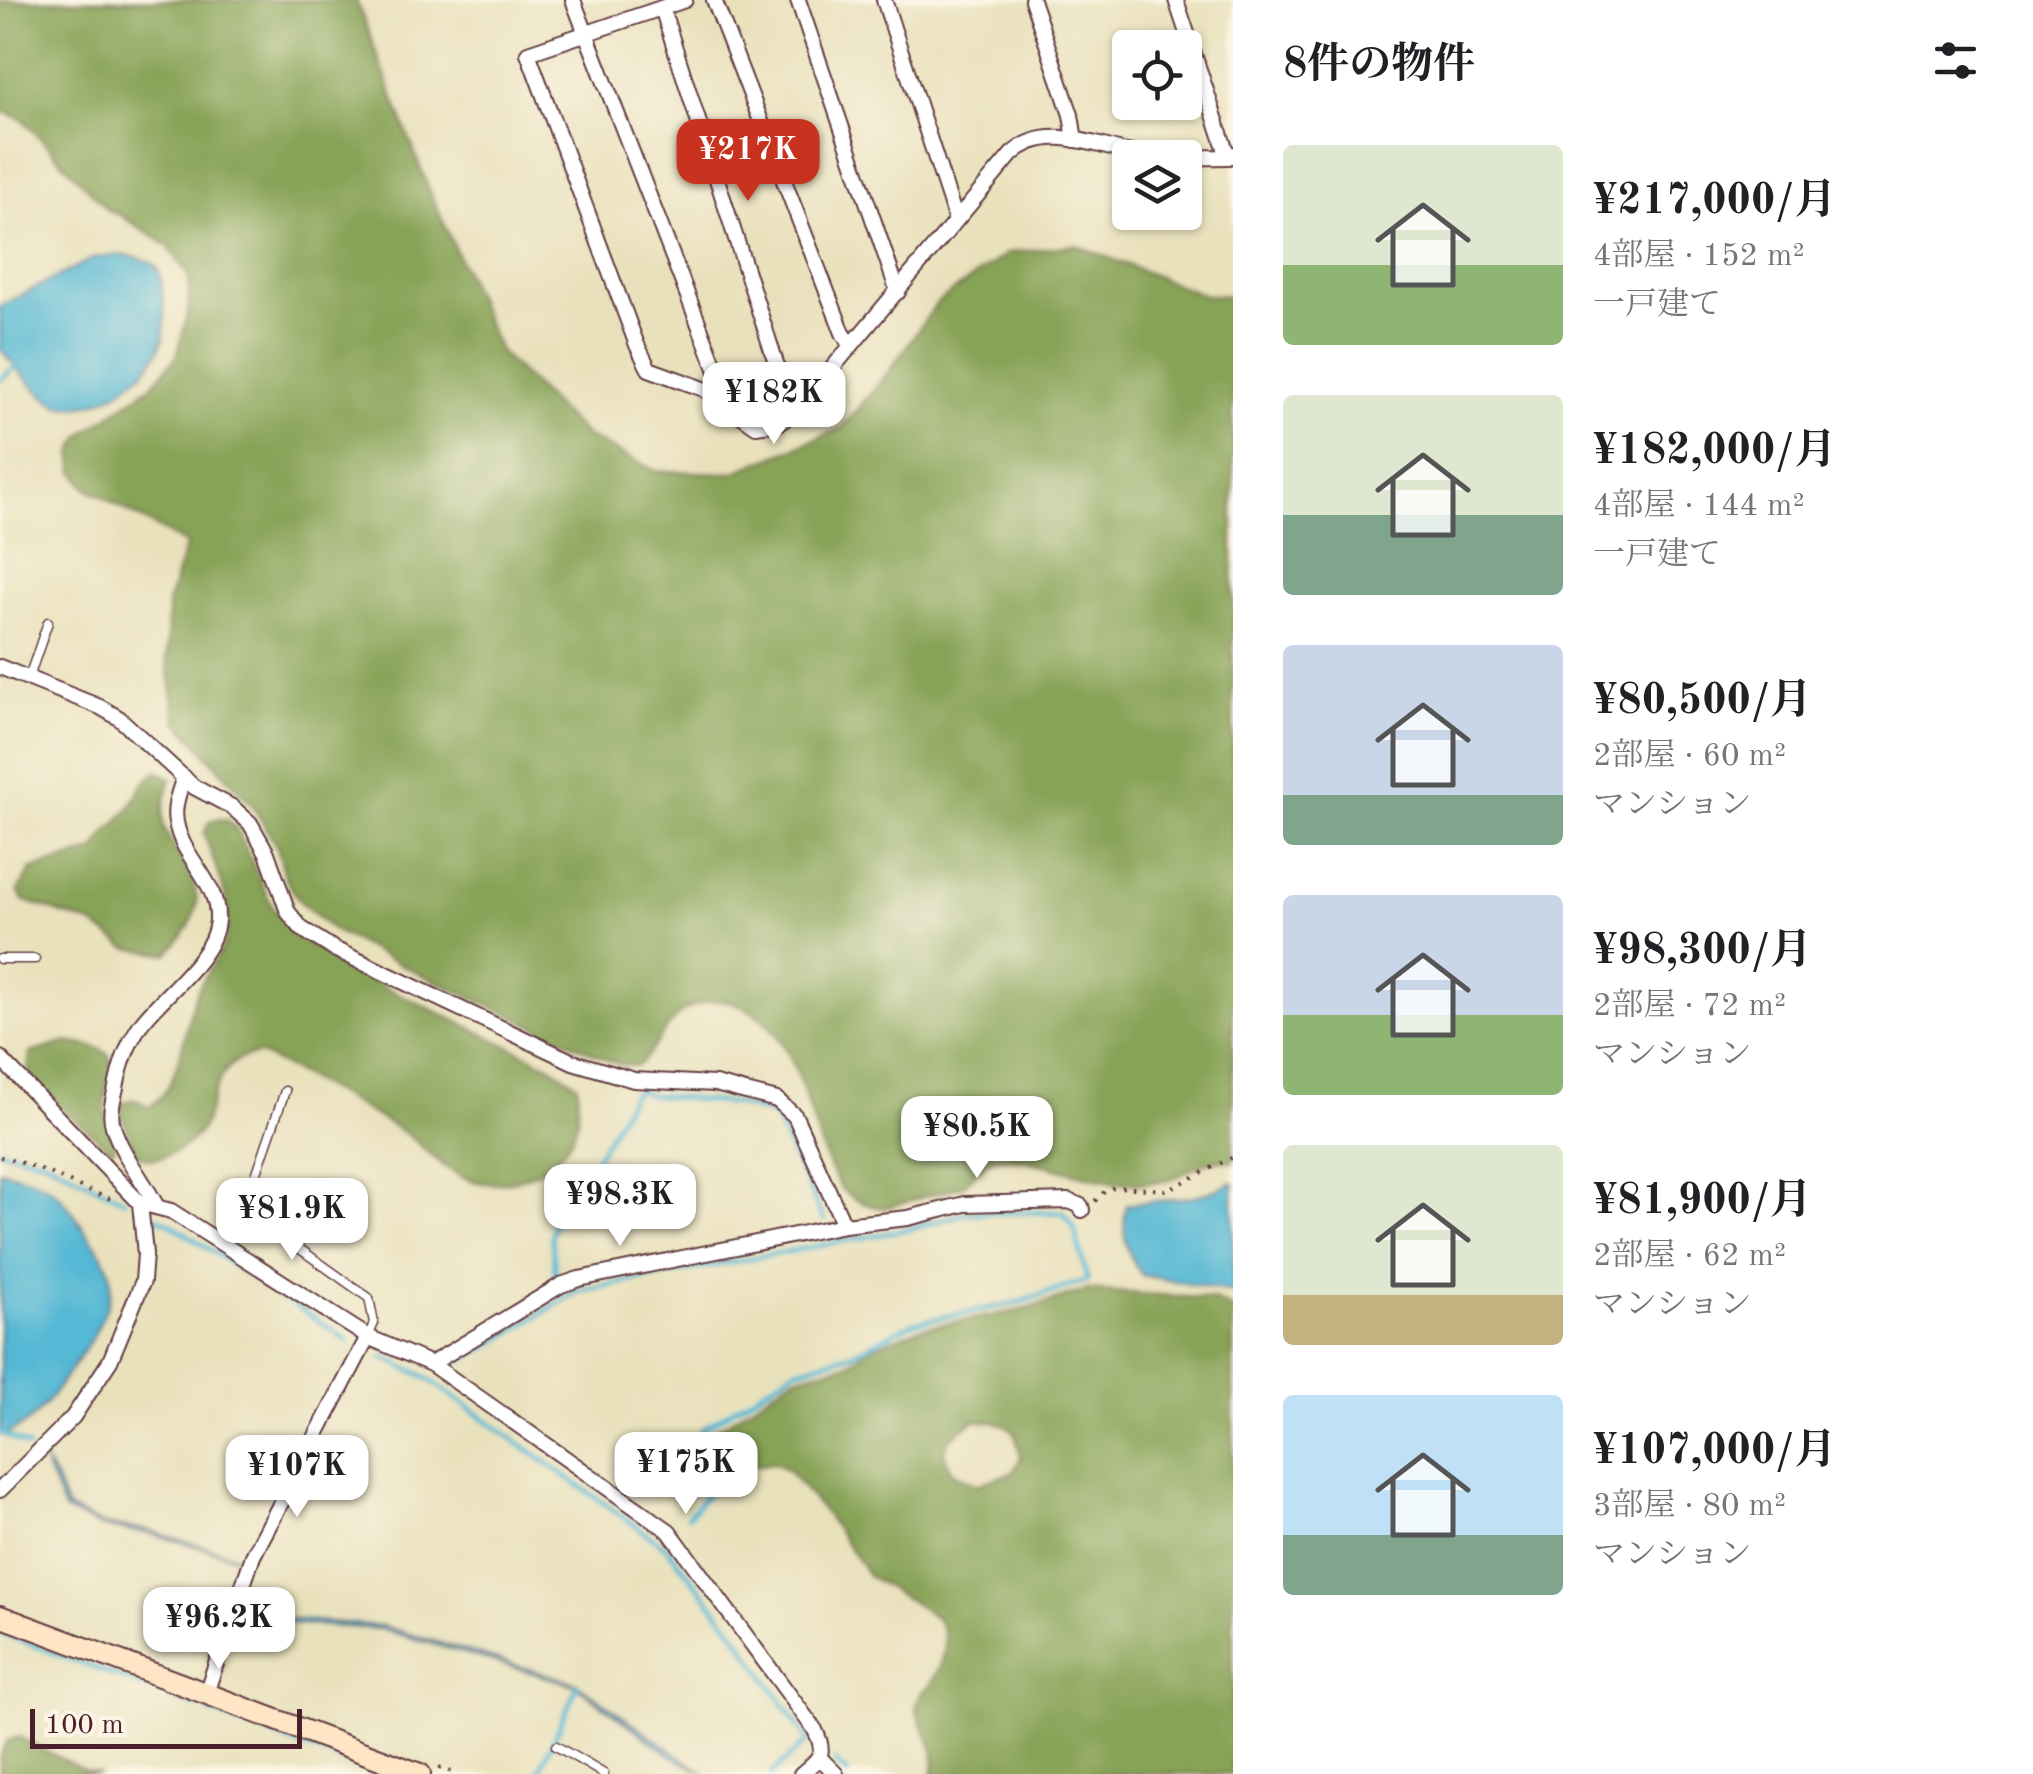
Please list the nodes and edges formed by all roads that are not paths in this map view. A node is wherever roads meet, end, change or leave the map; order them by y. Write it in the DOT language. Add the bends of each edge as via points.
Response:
graph roads {
  1 [pos="574,0"];
  2 [pos="685,0"];
  3 [pos="714,0"];
  4 [pos="798,0"];
  5 [pos="884,0"];
  6 [pos="1032,0"];
  7 [pos="1176,0"];
  8 [pos="644,7"];
  9 [pos="662,8"];
  10 [pos="588,34"];
  11 [pos="1075,140"];
  12 [pos="1230,156"];
  13 [pos="956,220"];
  14 [pos="898,292"];
  15 [pos="852,346"];
  16 [pos="722,402"];
  17 [pos="792,414"];
  18 [pos="48,622"];
  19 [pos="0,667"];
  20 [pos="28,680"];
  21 [pos="184,777"];
  22 [pos="0,959"];
  23 [pos="35,959"];
  24 [pos="0,1058"];
  25 [pos="285,1091"];
  26 [pos="140,1203"];
  27 [pos="157,1207"];
  28 [pos="1082,1208"];
  29 [pos="844,1225"];
  30 [pos="368,1337"];
  31 [pos="431,1364"];
  32 [pos="0,1490"];
  33 [pos="0,1616"];
  34 [pos="206,1693"];
  35 [pos="556,1746"];
  36 [pos="820,1758"];
  37 [pos="420,1774"];
  38 [pos="604,1774"];
  39 [pos="801,1774"];
  40 [pos="836,1774"];
  1 -- 10 [label="street"];
  2 -- 9 [label="street"];
  3 -- 15 [label="street"];
  4 -- 14 [label="street"];
  5 -- 13 [label="street"];
  6 -- 11 [label="street"];
  7 -- 12 [label="street"];
  8 -- 9 [label="street"];
  8 -- 10 [label="street"];
  9 -- 17 [label="street"];
  10 -- 16 [label="street" via="722,384"];
  10 -- 16 [label="street" via="528,53 650,369"];
  11 -- 12 [label="street" via="1148,156"];
  11 -- 13 [label="street" via="1027,140"];
  13 -- 14 [label="street"];
  14 -- 15 [label="street"];
  15 -- 17 [label="street"];
  16 -- 17 [label="street" via="756,426"];
  18 -- 20 [label="lane"];
  19 -- 20 [label="street"];
  20 -- 21 [label="street" via="119,718"];
  21 -- 27 [label="street" via="176,823 210,885 217,906 214,936 140,1026 112,1108 120,1142"];
  21 -- 29 [label="street" via="250,824 268,853 288,912 334,949 573,1062 634,1080 715,1084 777,1100 795,1116"];
  22 -- 23 [label="lane"];
  24 -- 26 [label="street"];
  25 -- 30 [label="lane" via="253,1184 262,1222 370,1298 374,1323"];
  26 -- 27 [label="street"];
  26 -- 32 [label="street" via="143,1281 110,1361 73,1416"];
  27 -- 30 [label="street"];
  28 -- 29 [label="street" via="1069,1200 965,1204"];
  29 -- 31 [label="street" via="561,1286"];
  30 -- 31 [label="street"];
  30 -- 34 [label="street" via="254,1556"];
  31 -- 36 [label="street" via="669,1531 814,1730"];
  33 -- 34 [label="street"];
  34 -- 37 [label="street"];
  35 -- 38 [label="lane"];
  36 -- 39 [label="street"];
  36 -- 40 [label="street"];
}
